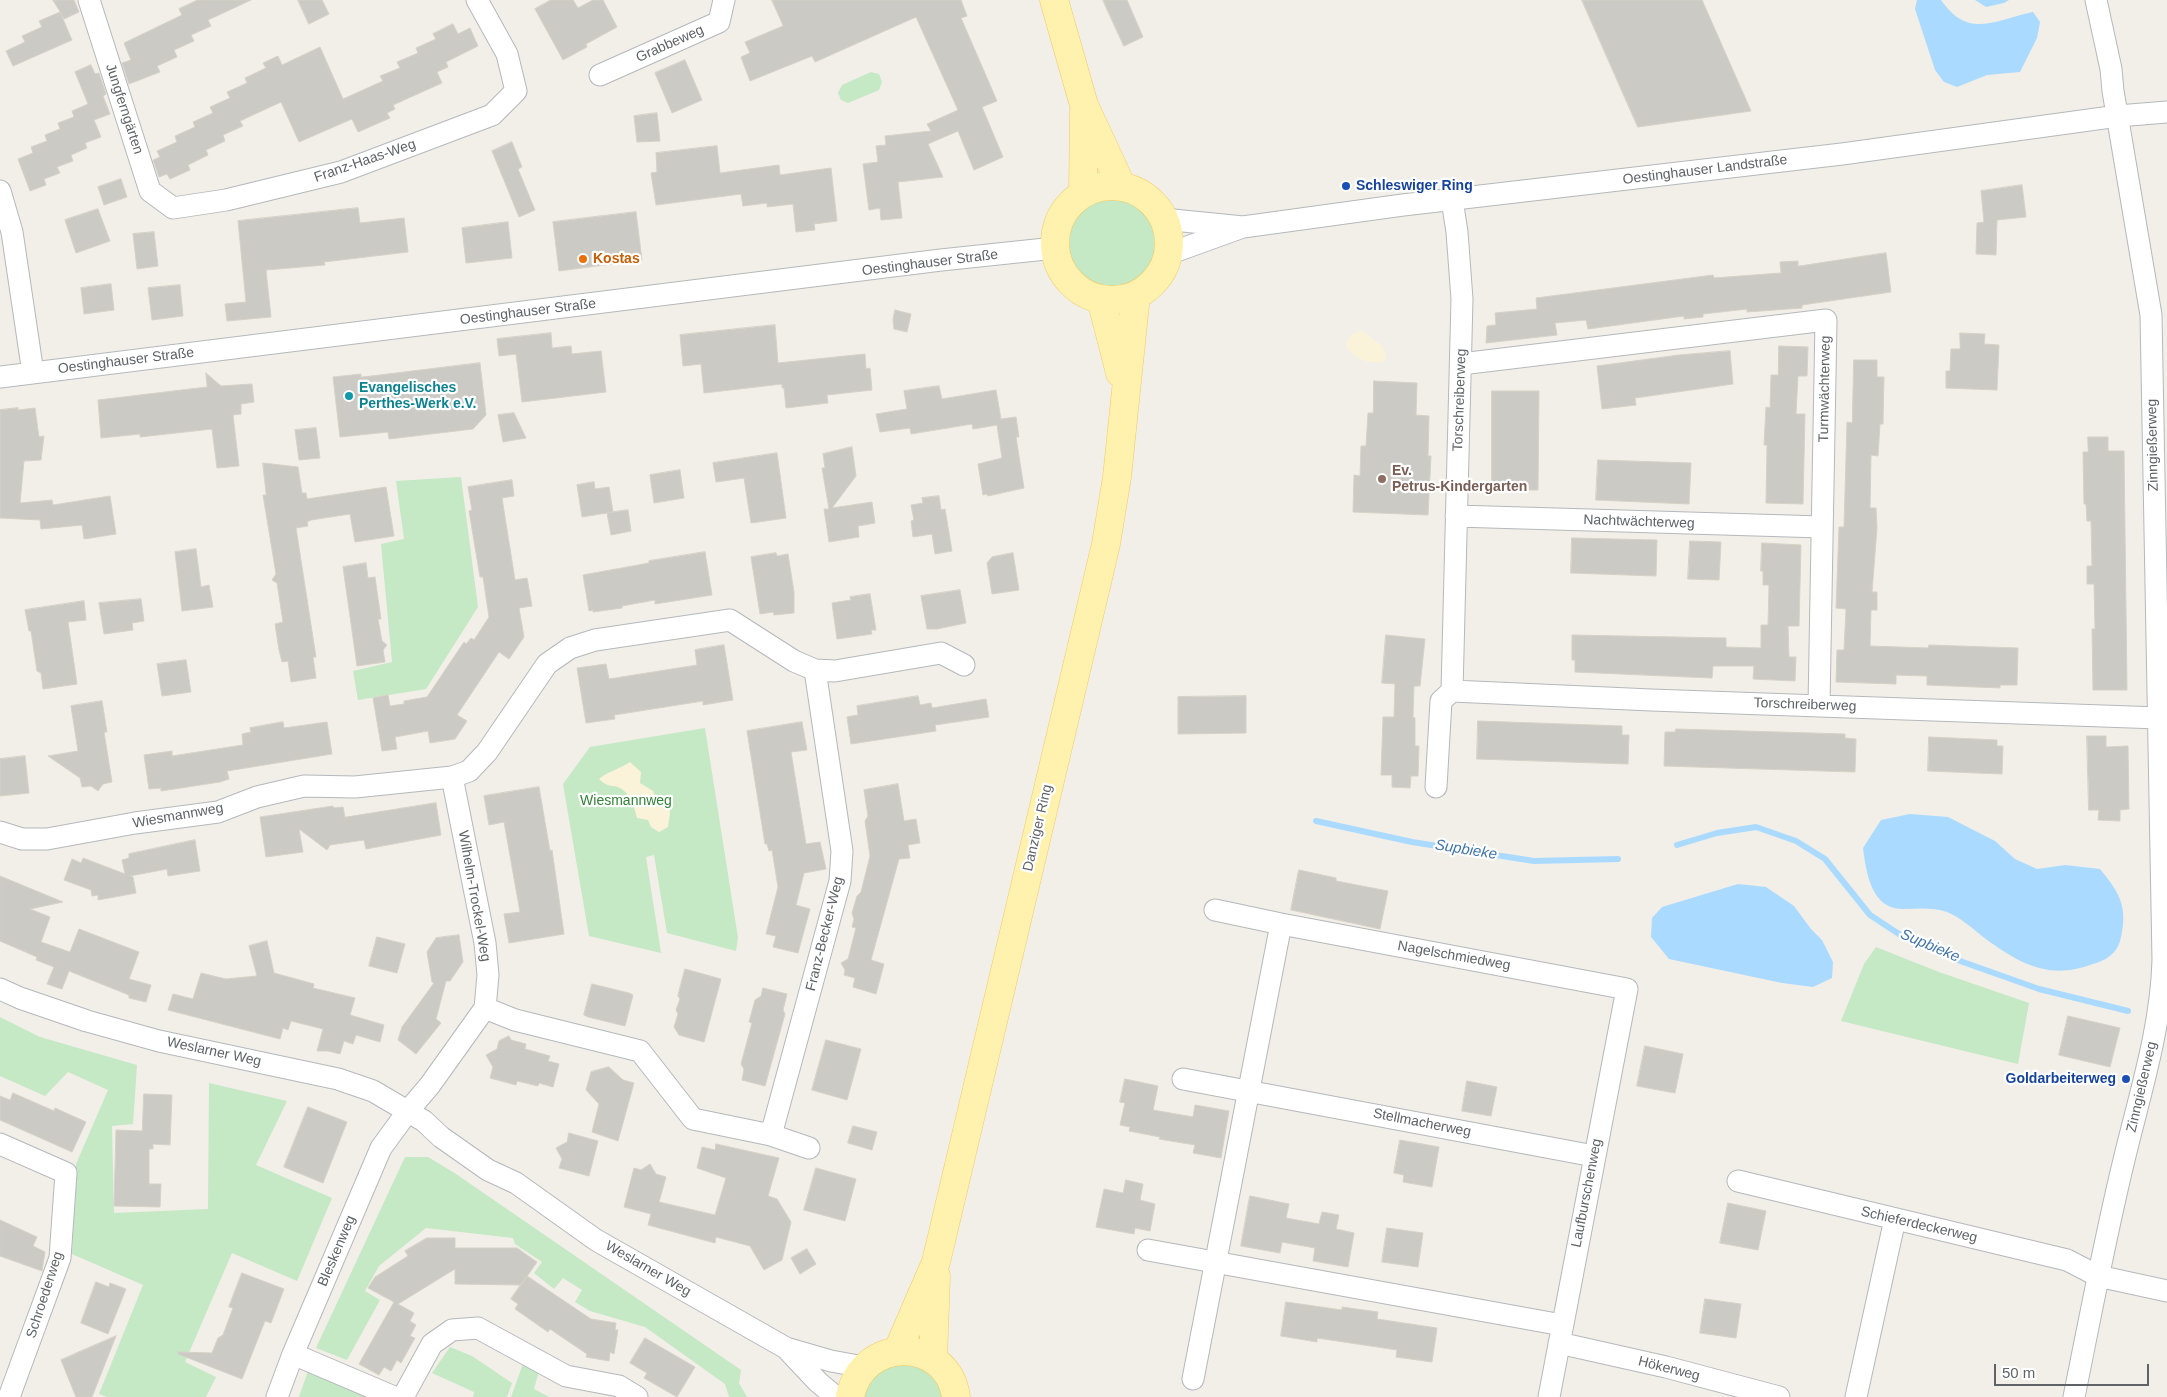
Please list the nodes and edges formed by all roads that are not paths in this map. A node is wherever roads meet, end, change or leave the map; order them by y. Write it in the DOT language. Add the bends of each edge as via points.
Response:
graph roads {
  1 [pos="89,0"];
  2 [pos="478,0"];
  3 [pos="724,0"];
  4 [pos="1054,0"];
  5 [pos="2096,0"];
  6 [pos="600,74"];
  7 [pos="1084,105"];
  8 [pos="2167,112"];
  9 [pos="2118,116"];
  10 [pos="1122,187"];
  11 [pos="0,191"];
  12 [pos="1083,194"];
  13 [pos="1452,200"];
  14 [pos="173,208"];
  15 [pos="1163,219"];
  16 [pos="1243,227"];
  17 [pos="1055,248"];
  18 [pos="1168,254"];
  19 [pos="1136,295"];
  20 [pos="1101,299"];
  21 [pos="2159,341"];
  22 [pos="1461,364"];
  23 [pos="33,373"];
  24 [pos="0,377"];
  25 [pos="1124,391"];
  26 [pos="2161,503"];
  27 [pos="1456,516"];
  28 [pos="1822,527"];
  29 [pos="964,665"];
  30 [pos="815,670"];
  31 [pos="1452,691"];
  32 [pos="1819,706"];
  33 [pos="2159,718"];
  34 [pos="452,777"];
  35 [pos="1436,787"];
  36 [pos="0,832"];
  37 [pos="2165,908"];
  38 [pos="1215,910"];
  39 [pos="1280,924"];
  40 [pos="1627,988"];
  41 [pos="0,989"];
  42 [pos="485,1008"];
  43 [pos="1183,1080"];
  44 [pos="1250,1090"];
  45 [pos="416,1116"];
  46 [pos="771,1135"];
  47 [pos="0,1144"];
  48 [pos="809,1148"];
  49 [pos="1594,1156"];
  50 [pos="1738,1181"];
  51 [pos="1895,1219"];
  52 [pos="1148,1250"];
  53 [pos="1216,1261"];
  54 [pos="936,1262"];
  55 [pos="2098,1276"];
  56 [pos="2167,1291"];
  57 [pos="1561,1334"];
  58 [pos="786,1348"];
  59 [pos="898,1350"];
  60 [pos="293,1354"];
  61 [pos="933,1360"];
  62 [pos="864,1367"];
  63 [pos="1193,1379"];
  64 [pos="9,1397"];
  65 [pos="277,1397"];
  66 [pos="394,1397"];
  67 [pos="403,1397"];
  68 [pos="637,1397"];
  69 [pos="836,1397"];
  70 [pos="850,1397"];
  71 [pos="956,1397"];
  72 [pos="1549,1397"];
  73 [pos="1779,1397"];
  74 [pos="1856,1397"];
  75 [pos="2074,1397"];
  1 -- 14 [label="street, Jungferngärten" via="150,191"];
  2 -- 14 [label="street, Franz-Haas-Weg" via="508,54 516,92 492,115 341,172 226,200"];
  3 -- 6 [label="street, Grabbeweg" via="719,22"];
  4 -- 7 [label="main road"];
  5 -- 9 [label="street, Zinngießerweg"];
  7 -- 10 [label="main road"];
  7 -- 12 [label="main road"];
  8 -- 9 [label="street, Oestinghauser Landstraße"];
  9 -- 13 [label="street, Oestinghauser Landstraße" via="1842,154"];
  9 -- 21 [label="street, Zinngießerweg" via="2151,315"];
  10 -- 12 [label="main road" via="1104,186"];
  10 -- 15 [label="main road" via="1139,193 1153,204"];
  11 -- 23 [label="street" via="12,232"];
  12 -- 17 [label="main road" via="1067,208 1057,227"];
  13 -- 16 [label="street, Oestinghauser Landstraße"];
  13 -- 22 [label="street, Torschreiberweg" via="1462,299"];
  15 -- 16 [label="street, Oestinghauser Landstraße"];
  15 -- 18 [label="main road" via="1168,236"];
  16 -- 18 [label="street, Oestinghauser Landstraße"];
  17 -- 20 [label="main road" via="1060,266 1070,281 1084,293"];
  17 -- 23 [label="street, Oestinghauser Straße"];
  18 -- 19 [label="main road" via="1162,271 1151,285"];
  19 -- 20 [label="main road" via="1119,300"];
  19 -- 25 [label="main road, Danziger Ring"];
  20 -- 25 [label="main road, Danziger Ring"];
  21 -- 26 [label="street, Zinngießerweg"];
  22 -- 27 [label="street, Torschreiberweg"];
  22 -- 28 [label="street, Turmwächterweg" via="1826,320"];
  23 -- 24 [label="street, Oestinghauser Straße"];
  25 -- 54 [label="main road, Danziger Ring" via="1117,477 1106,544"];
  26 -- 33 [label="street, Zinngießerweg"];
  27 -- 28 [label="street, Nachtwächterweg"];
  27 -- 31 [label="street, Torschreiberweg"];
  28 -- 32 [label="street, Turmwächterweg"];
  29 -- 30 [label="street, Wiesmannweg" via="941,653 835,671"];
  30 -- 34 [label="street, Wiesmannweg" via="794,661 730,620 596,640 570,648 547,664 487,752 469,771"];
  30 -- 46 [label="street, Franz-Becker-Weg" via="842,851 840,882"];
  31 -- 32 [label="street, Torschreiberweg"];
  31 -- 35 [label="street, Torschreiberweg" via="1441,701"];
  32 -- 33 [label="street, Torschreiberweg"];
  33 -- 37 [label="street, Zinngießerweg"];
  34 -- 36 [label="street, Wiesmannweg" via="355,787 304,786 257,796 218,812 47,839 22,839"];
  34 -- 42 [label="street, Wilhelm-Trockel-Weg" via="485,943 488,975"];
  37 -- 55 [label="street, Zinngießerweg" via="2159,1013"];
  38 -- 39 [label="street, Nagelschmiedweg"];
  39 -- 40 [label="street, Nagelschmiedweg"];
  39 -- 44 [label="street"];
  40 -- 49 [label="street, Laufburschenweg"];
  41 -- 45 [label="street, Weslarner Weg" via="87,1021 159,1041 338,1079 373,1091"];
  42 -- 45 [label="street" via="430,1085"];
  42 -- 46 [label="street" via="514,1020 640,1051 693,1119"];
  43 -- 44 [label="street, Stellmacherweg"];
  44 -- 49 [label="street, Stellmacherweg"];
  44 -- 53 [label="street"];
  45 -- 58 [label="street, Weslarner Weg" via="488,1170 516,1183 596,1240"];
  45 -- 60 [label="street, Bleskenweg" via="381,1148"];
  46 -- 48 [label="street"];
  47 -- 64 [label="street, Schroederweg" via="66,1173 60,1258"];
  49 -- 57 [label="street, Laufburschenweg"];
  50 -- 51 [label="street, Schieferdeckerweg"];
  51 -- 55 [label="street, Schieferdeckerweg" via="2067,1260"];
  51 -- 74 [label="street"];
  52 -- 53 [label="street"];
  53 -- 57 [label="street"];
  53 -- 63 [label="street"];
  54 -- 59 [label="main road, Danziger Ring"];
  54 -- 61 [label="main road, Danziger Ring"];
  55 -- 56 [label="street"];
  55 -- 75 [label="street, Zinngießerweg"];
  57 -- 72 [label="street, Laufburschenweg"];
  57 -- 73 [label="street, Hökerweg" via="1666,1367"];
  58 -- 62 [label="street, Weslarner Weg"];
  58 -- 69 [label="street, Weslarner Weg"];
  59 -- 61 [label="main road" via="917,1352"];
  59 -- 62 [label="main road" via="879,1356"];
  60 -- 65 [label="street, Bleskenweg"];
  60 -- 66 [label="street"];
  61 -- 71 [label="main road" via="946,1373"];
  62 -- 70 [label="main road" via="852,1383"];
  67 -- 68 [label="street" via="432,1344 452,1330 478,1328 566,1376 619,1386"];
}
